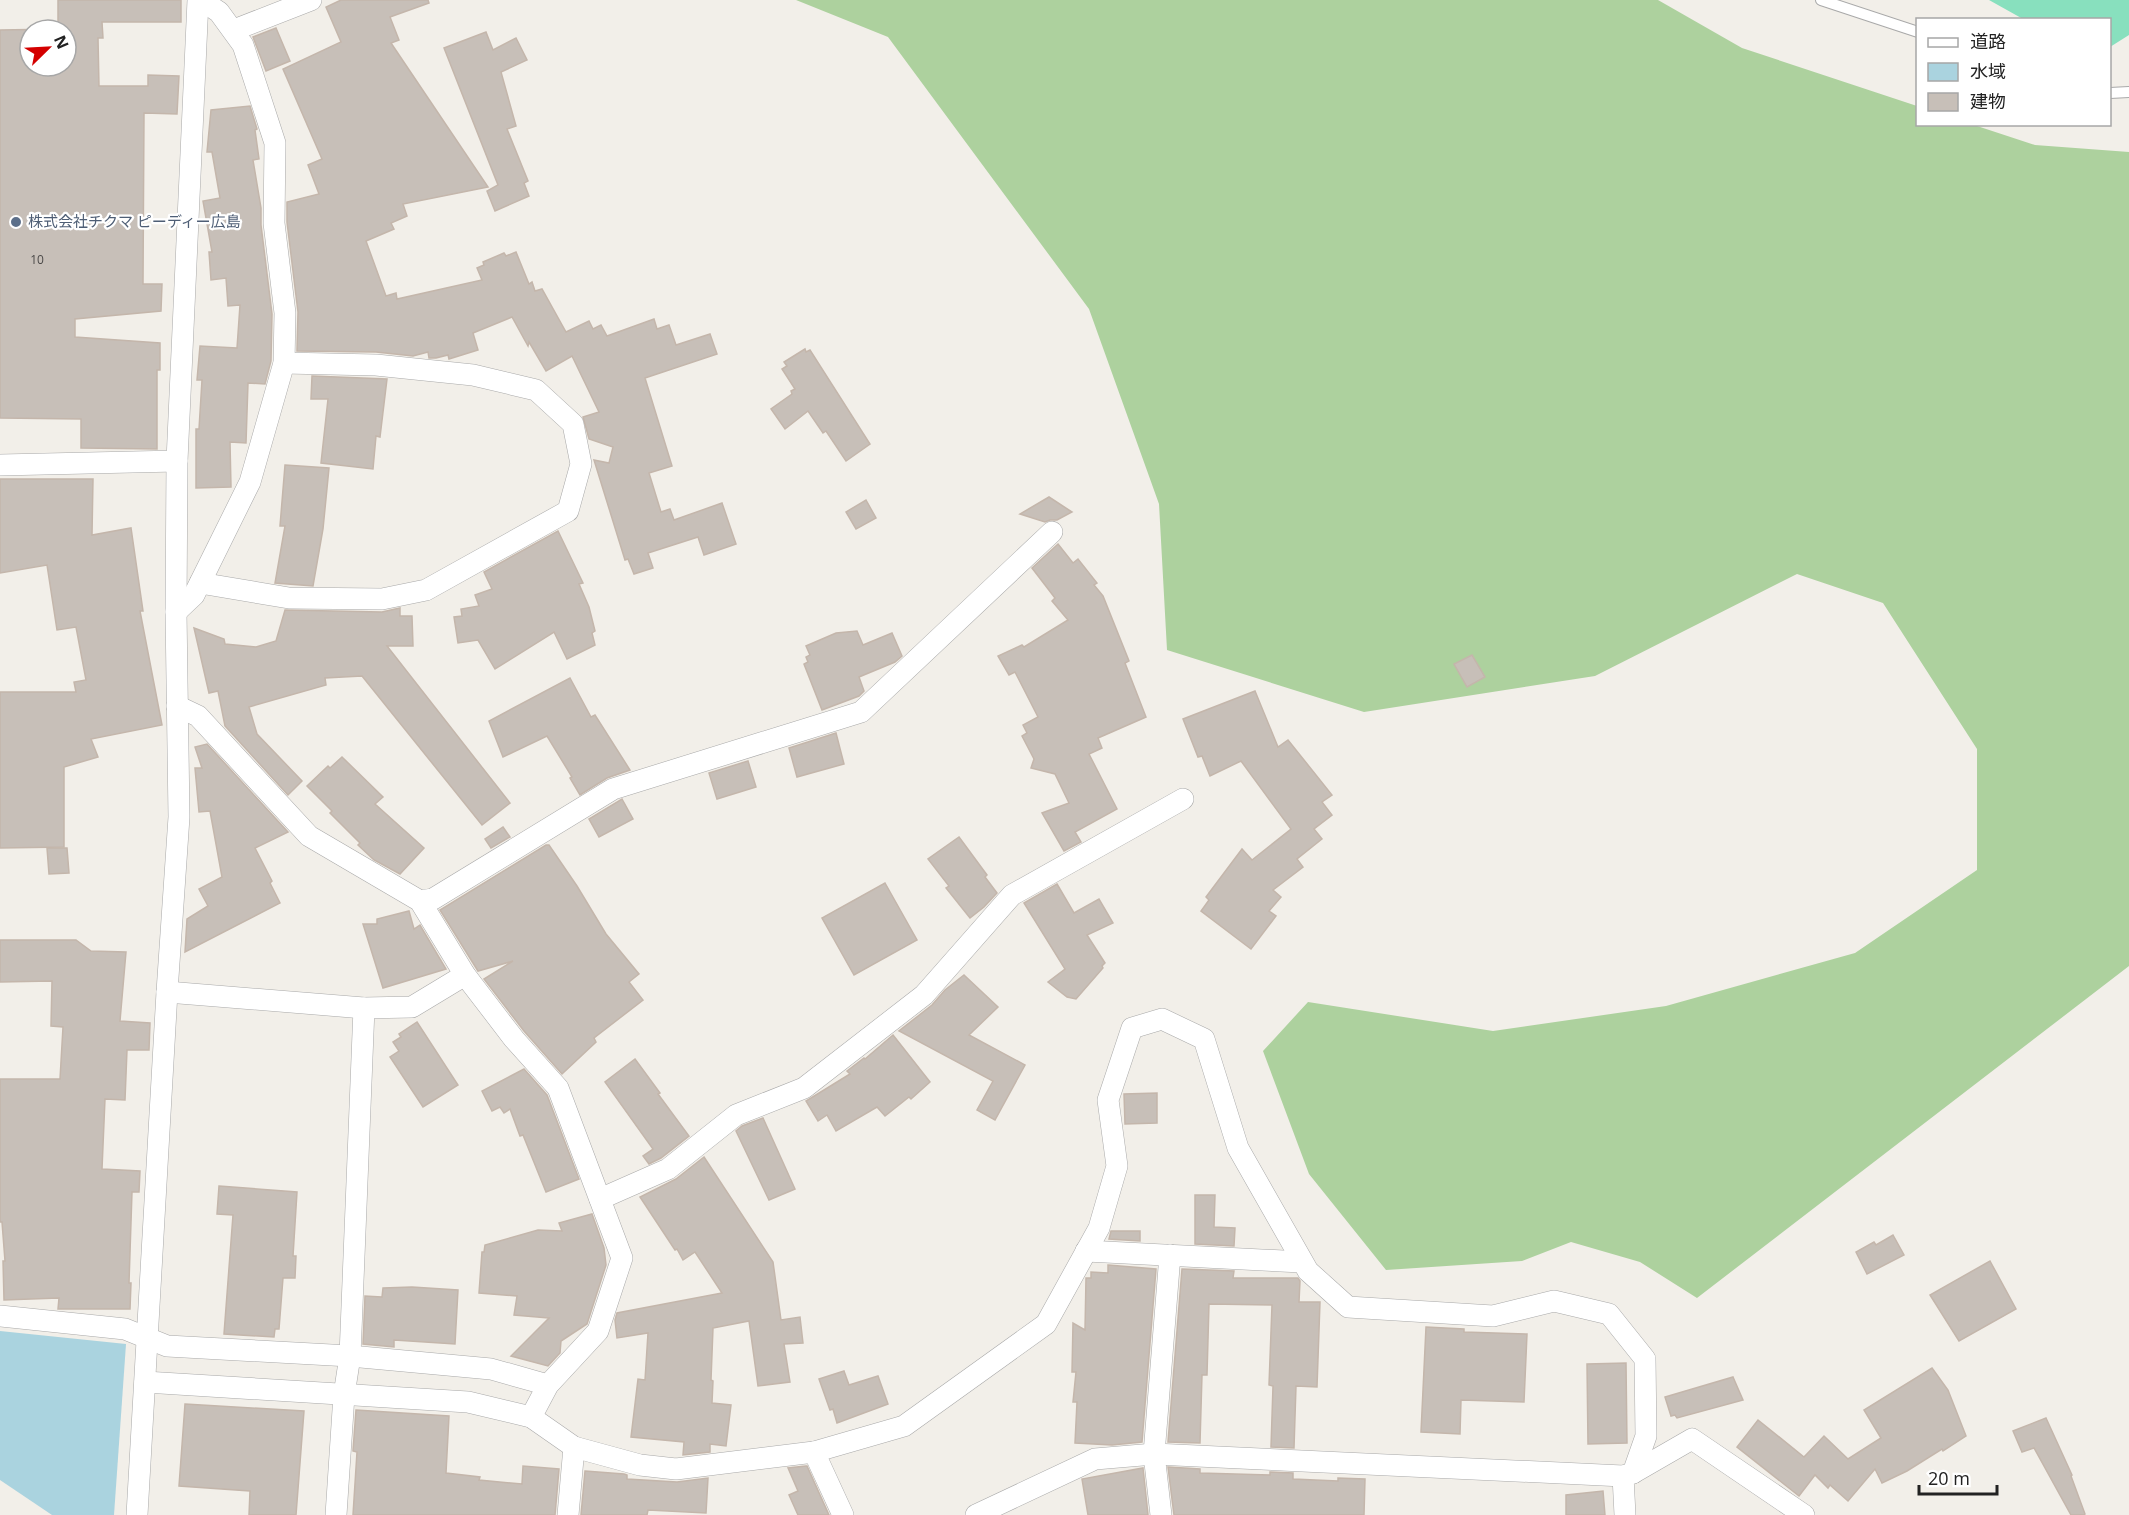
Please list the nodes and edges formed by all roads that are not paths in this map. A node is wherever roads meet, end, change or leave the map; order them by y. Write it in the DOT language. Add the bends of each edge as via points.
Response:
graph roads {
  1 [pos="200,0"];
  2 [pos="311,0"];
  3 [pos="1821,0"];
  4 [pos="234,30"];
  5 [pos="1916,32"];
  6 [pos="2129,92"];
  7 [pos="2111,93"];
  8 [pos="284,363"];
  9 [pos="177,461"];
  10 [pos="0,465"];
  11 [pos="1052,532"];
  12 [pos="200,583"];
  13 [pos="176,612"];
  14 [pos="177,706"];
  15 [pos="1183,799"];
  16 [pos="420,901"];
  17 [pos="465,975"];
  18 [pos="167,992"];
  19 [pos="364,1008"];
  20 [pos="600,1199"];
  21 [pos="1086,1251"];
  22 [pos="1170,1255"];
  23 [pos="1302,1262"];
  24 [pos="0,1316"];
  25 [pos="147,1337"];
  26 [pos="350,1356"];
  27 [pos="145,1382"];
  28 [pos="548,1385"];
  29 [pos="345,1395"];
  30 [pos="531,1417"];
  31 [pos="574,1447"];
  32 [pos="814,1452"];
  33 [pos="1154,1454"];
  34 [pos="1628,1474"];
  35 [pos="137,1515"];
  36 [pos="336,1515"];
  37 [pos="568,1515"];
  38 [pos="843,1515"];
  39 [pos="976,1515"];
  40 [pos="1161,1515"];
  41 [pos="1625,1515"];
  42 [pos="1804,1515"];
  1 -- 4 [label="street" via="219,12"];
  1 -- 9 [label="street"];
  2 -- 4 [label="street"];
  3 -- 5 [label="lane"];
  4 -- 8 [label="street" via="243,45 275,144 274,223 285,313"];
  6 -- 7 [label="lane"];
  8 -- 12 [label="street" via="250,482"];
  8 -- 12 [label="street" via="376,364 473,375 536,390 573,424 581,464 568,511 426,590 382,599 289,598"];
  9 -- 10 [label="street"];
  9 -- 13 [label="street"];
  11 -- 16 [label="street" via="861,712 613,789 433,899"];
  12 -- 13 [label="street" via="194,595"];
  13 -- 14 [label="street"];
  14 -- 16 [label="street" via="198,716 309,836"];
  14 -- 18 [label="street" via="179,817"];
  15 -- 20 [label="street" via="1011,895 924,995 804,1089 736,1115 668,1169"];
  16 -- 17 [label="street"];
  17 -- 19 [label="street" via="412,1007"];
  17 -- 20 [label="street" via="558,1088"];
  18 -- 19 [label="street"];
  18 -- 25 [label="street"];
  19 -- 26 [label="street"];
  20 -- 28 [label="street" via="622,1258 598,1331"];
  21 -- 22 [label="street"];
  21 -- 23 [label="street" via="1099,1228 1117,1166 1108,1100 1132,1028 1162,1019 1204,1039 1238,1148"];
  21 -- 32 [label="street" via="1046,1324 904,1426"];
  22 -- 23 [label="street"];
  22 -- 33 [label="street"];
  23 -- 34 [label="street" via="1348,1307 1493,1316 1554,1301 1609,1314 1645,1359 1646,1436"];
  24 -- 25 [label="street" via="125,1329"];
  25 -- 26 [label="street" via="167,1346"];
  25 -- 27 [label="street"];
  26 -- 28 [label="street" via="491,1369"];
  26 -- 29 [label="street"];
  27 -- 29 [label="street"];
  27 -- 35 [label="street"];
  28 -- 30 [label="street"];
  29 -- 30 [label="street" via="468,1402"];
  29 -- 36 [label="street"];
  30 -- 31 [label="street"];
  31 -- 32 [label="street" via="640,1465 676,1469"];
  31 -- 37 [label="street"];
  32 -- 38 [label="street"];
  33 -- 34 [label="street"];
  33 -- 39 [label="street" via="1095,1460"];
  33 -- 40 [label="street"];
  34 -- 41 [label="street"];
  34 -- 42 [label="street" via="1692,1439"];
}
